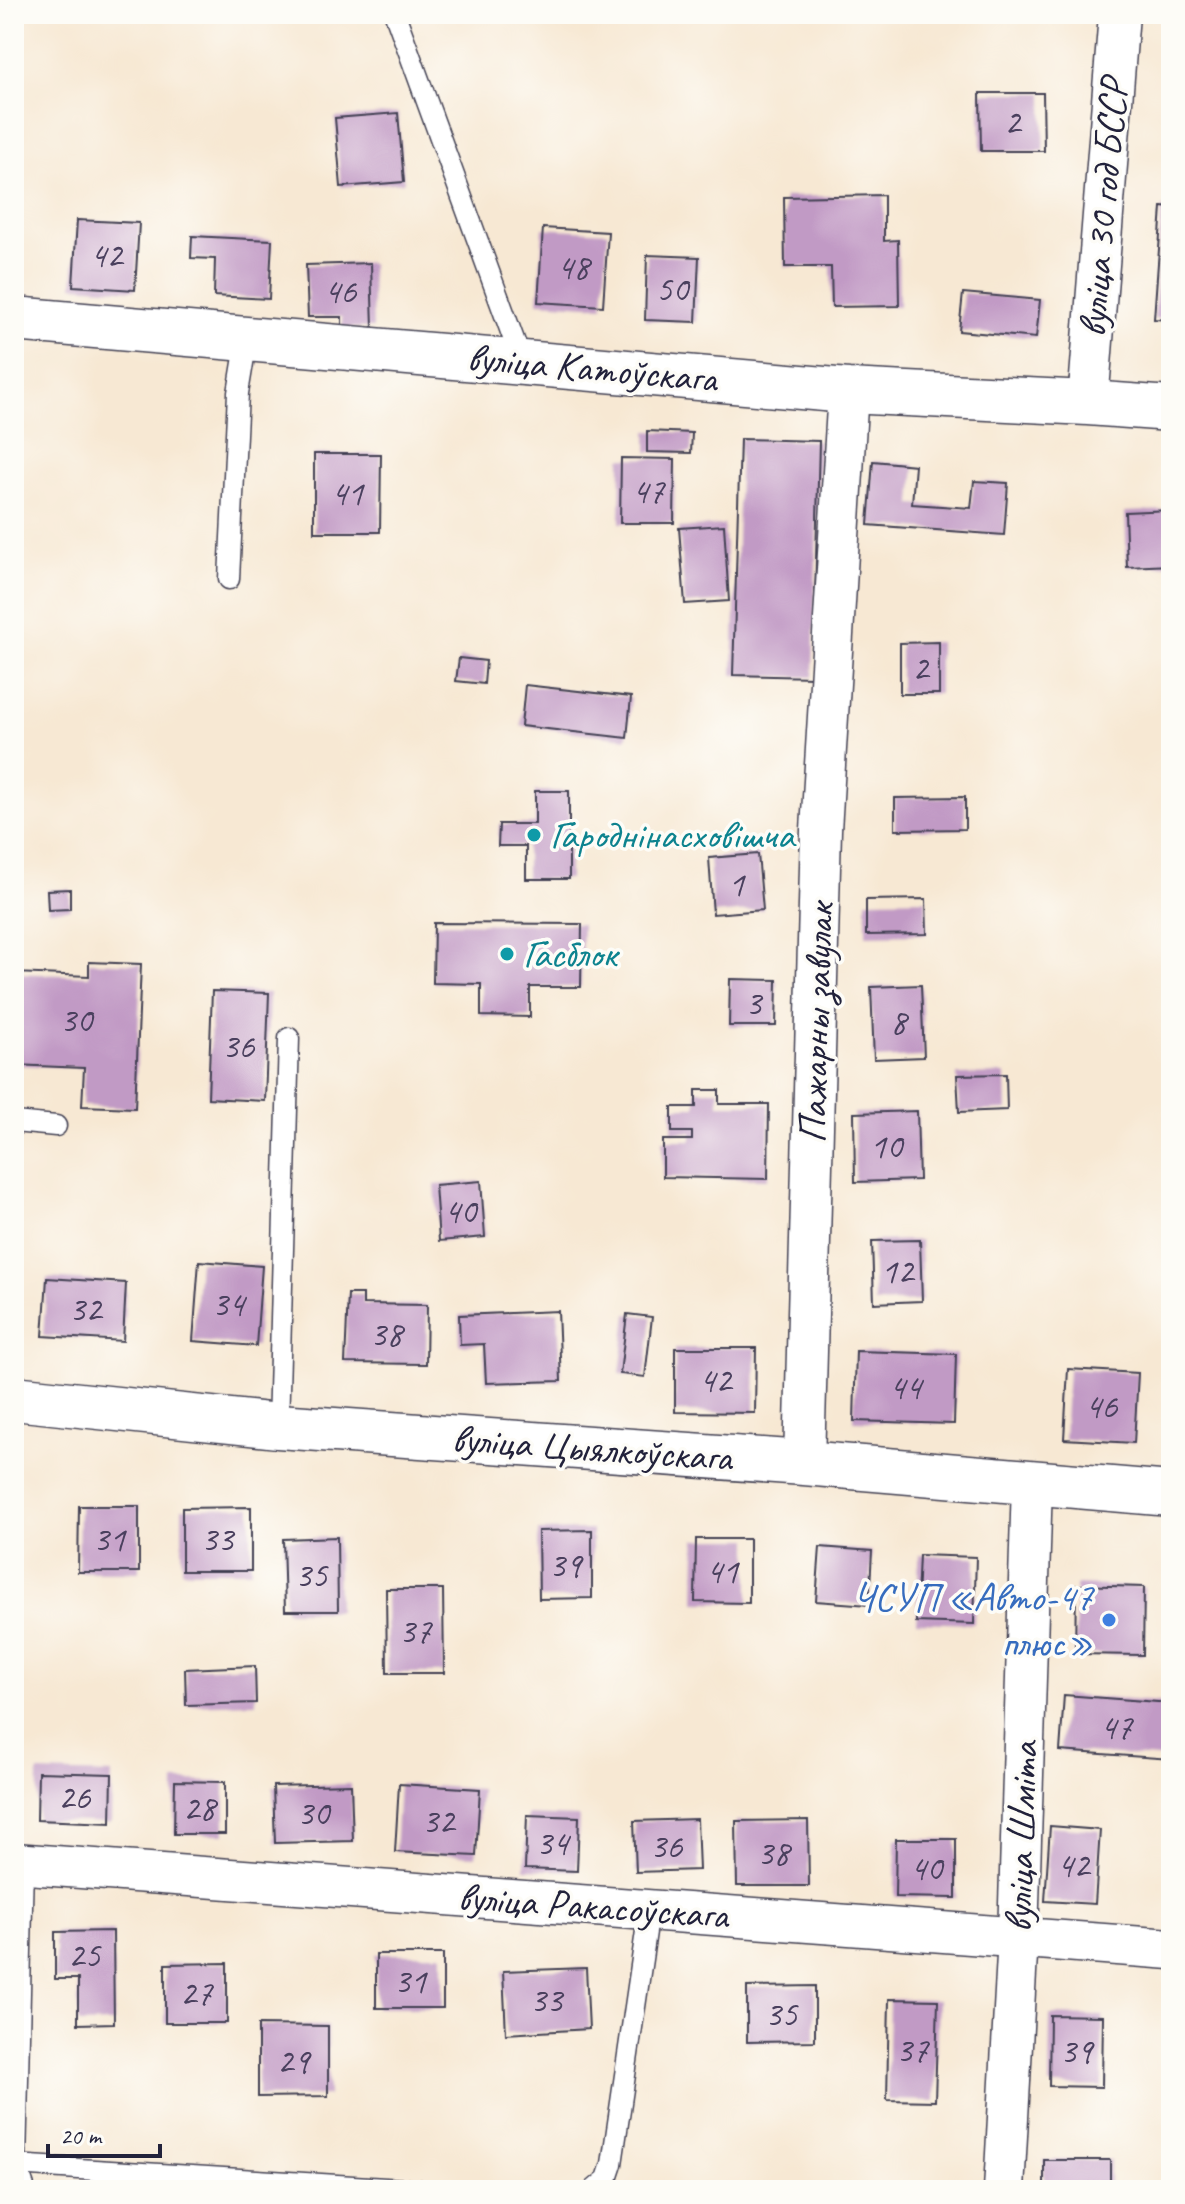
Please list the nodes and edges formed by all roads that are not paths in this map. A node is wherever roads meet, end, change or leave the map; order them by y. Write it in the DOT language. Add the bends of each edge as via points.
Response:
graph roads {
  1 [pos="395,14"];
  2 [pos="1119,14"];
  3 [pos="14,319"];
  4 [pos="247,339"];
  5 [pos="522,362"];
  6 [pos="848,391"];
  7 [pos="1088,403"];
  8 [pos="1171,409"];
  9 [pos="229,579"];
  10 [pos="289,1038"];
  11 [pos="14,1122"];
  12 [pos="56,1126"];
  13 [pos="14,1398"];
  14 [pos="278,1426"];
  15 [pos="804,1463"];
  16 [pos="1032,1483"];
  17 [pos="1171,1494"];
  18 [pos="19,1863"];
  19 [pos="649,1911"];
  20 [pos="1018,1937"];
  21 [pos="1171,1949"];
  22 [pos="15,2165"];
  23 [pos="384,2189"];
  24 [pos="25,2190"];
  25 [pos="418,2190"];
  26 [pos="594,2190"];
  27 [pos="1004,2190"];
  1 -- 5 [label="lane"];
  2 -- 7 [label="street, вуліца 30 год БССР"];
  3 -- 4 [label="street, вуліца Катоўскага"];
  4 -- 5 [label="street, вуліца Катоўскага"];
  4 -- 9 [label="lane" via="238,393"];
  5 -- 6 [label="street, вуліца Катоўскага"];
  6 -- 7 [label="street, вуліца Катоўскага"];
  6 -- 15 [label="street, Пажарны завулак" via="821,830"];
  7 -- 8 [label="street, вуліца Катоўскага"];
  10 -- 14 [label="lane"];
  11 -- 12 [label="lane"];
  13 -- 14 [label="street, вуліца Цыялкоўскага"];
  14 -- 15 [label="street, вуліца Цыялкоўскага"];
  15 -- 16 [label="street, вуліца Цыялкоўскага"];
  16 -- 17 [label="street, вуліца Цыялкоўскага"];
  16 -- 20 [label="street, вуліца Шміта"];
  18 -- 19 [label="street, вуліца Ракасоўскага"];
  18 -- 22 [label="lane"];
  19 -- 20 [label="street, вуліца Ракасоўскага"];
  19 -- 26 [label="lane" via="612,2164 607,2179"];
  20 -- 21 [label="street, вуліца Ракасоўскага"];
  20 -- 27 [label="street, вуліца Шміта"];
  22 -- 23 [label="lane"];
  22 -- 24 [label="lane"];
  23 -- 25 [label="lane"];
}
